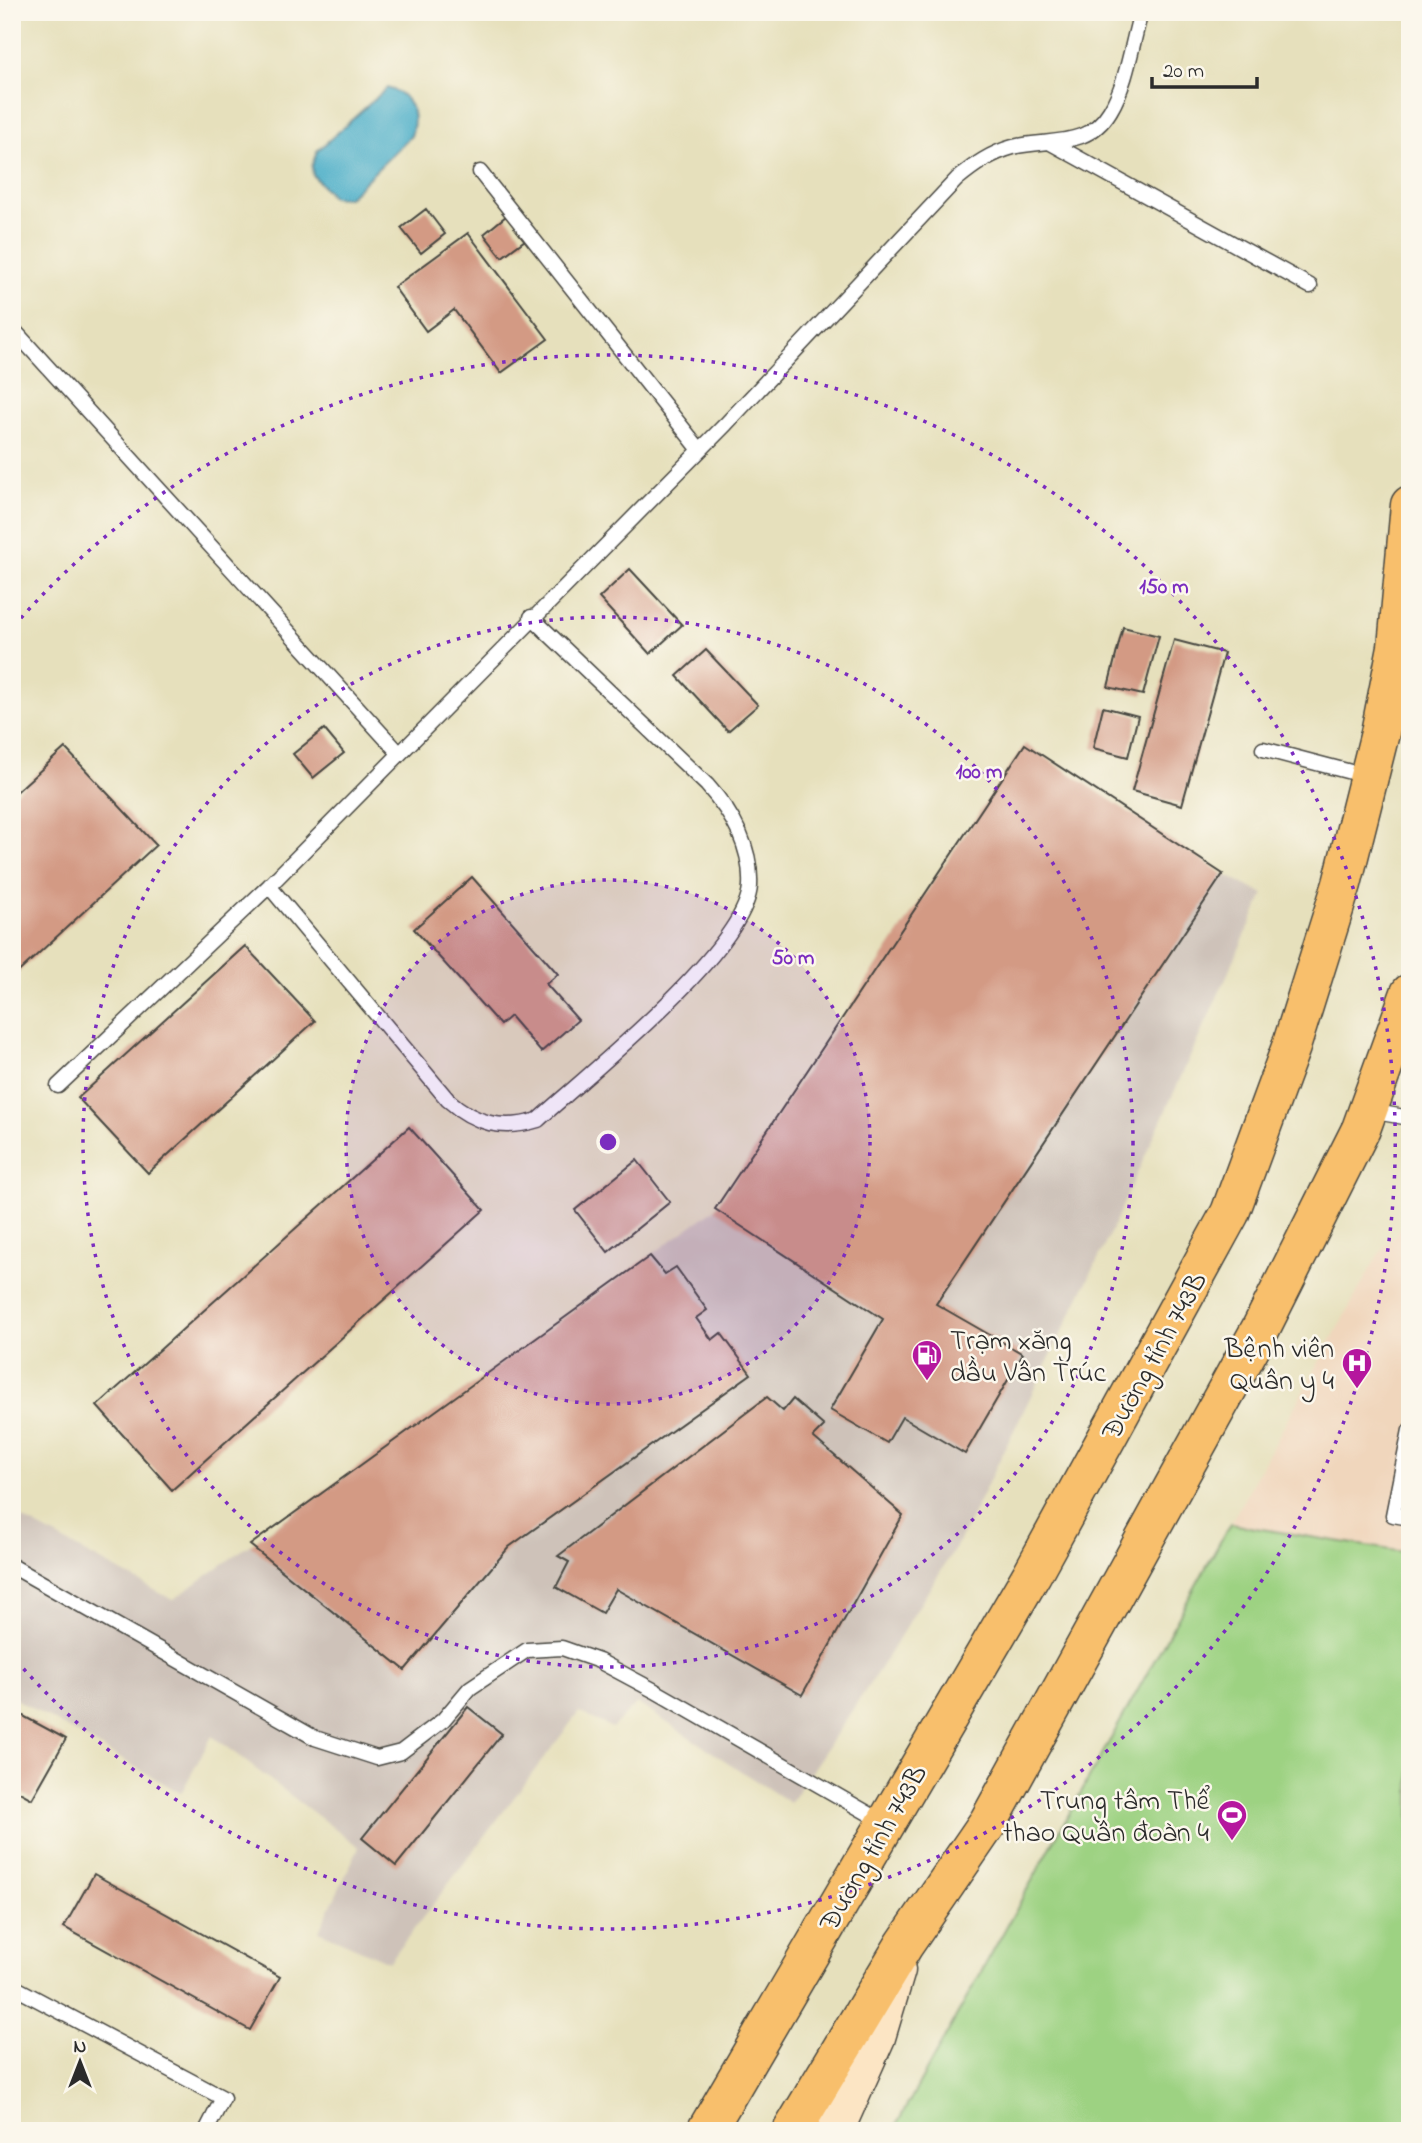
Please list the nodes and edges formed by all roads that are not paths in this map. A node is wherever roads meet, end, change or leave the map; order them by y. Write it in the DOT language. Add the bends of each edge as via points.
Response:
graph roads {
  1 [pos="1141,12"];
  2 [pos="1051,143"];
  3 [pos="480,172"];
  4 [pos="1310,286"];
  5 [pos="12,328"];
  6 [pos="700,450"];
  7 [pos="1410,505"];
  8 [pos="531,617"];
  9 [pos="1263,749"];
  10 [pos="399,753"];
  11 [pos="1368,777"];
  12 [pos="269,886"];
  13 [pos="1410,993"];
  14 [pos="58,1086"];
  15 [pos="1368,1111"];
  16 [pos="1410,1118"];
  17 [pos="1410,1430"];
  18 [pos="1410,1518"];
  19 [pos="12,1566"];
  20 [pos="886,1824"];
  21 [pos="904,1945"];
  22 [pos="12,1986"];
  23 [pos="205,2131"];
  24 [pos="706,2131"];
  25 [pos="792,2131"];
  26 [pos="834,2131"];
  1 -- 2 [label="lane" via="1107,116 1087,135"];
  2 -- 4 [label="lane"];
  2 -- 6 [label="lane" via="1013,147 974,165"];
  3 -- 6 [label="lane"];
  5 -- 10 [label="lane"];
  6 -- 8 [label="lane"];
  7 -- 11 [label="main road, Đường tỉnh 743B" via="1397,647"];
  8 -- 10 [label="lane"];
  8 -- 12 [label="lane" via="707,785 732,817 747,852 750,888 737,921 708,963 538,1120 492,1124 460,1111 448,1100"];
  9 -- 11 [label="lane"];
  10 -- 12 [label="lane"];
  11 -- 20 [label="main road, Đường tỉnh 743B" via="1342,884 1295,1035 1230,1213 1032,1574"];
  12 -- 14 [label="lane"];
  13 -- 15 [label="main road"];
  15 -- 16 [label="lane"];
  15 -- 21 [label="main road" via="1261,1328 989,1821"];
  17 -- 18 [label="lane" via="1393,1515"];
  19 -- 20 [label="lane" via="315,1738 377,1758 401,1752 443,1720 470,1688 527,1650 562,1648 599,1661 655,1691"];
  20 -- 24 [label="main road, Đường tỉnh 743B"];
  21 -- 25 [label="main road"];
  21 -- 26 [label="main road" via="876,2037"];
  22 -- 23 [label="lane" via="223,2098"];
}
